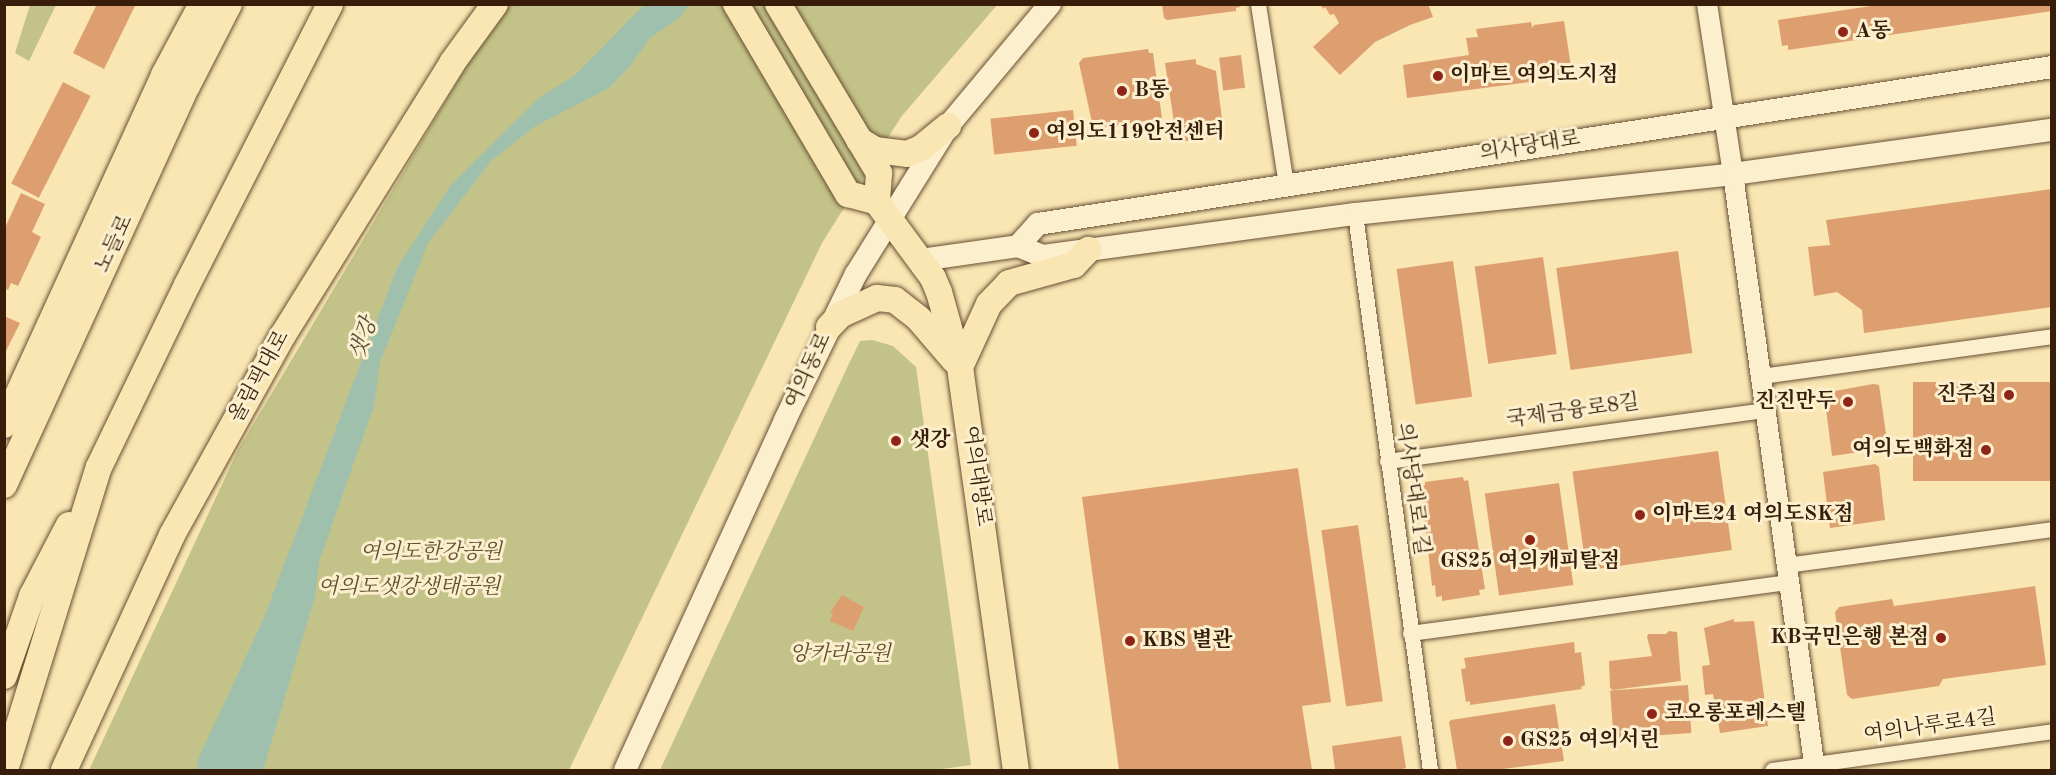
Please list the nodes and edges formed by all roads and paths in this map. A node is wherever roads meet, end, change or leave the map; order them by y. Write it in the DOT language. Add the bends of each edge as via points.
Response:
graph roads {
  1 [pos="196,4"];
  2 [pos="202,4"];
  3 [pos="229,4"];
  4 [pos="236,4"];
  5 [pos="330,4"];
  6 [pos="495,4"];
  7 [pos="736,4"];
  8 [pos="778,4"];
  9 [pos="1050,4"];
  10 [pos="1258,4"];
  11 [pos="1707,4"];
  12 [pos="2052,67"];
  13 [pos="164,75"];
  14 [pos="187,86"];
  15 [pos="1723,117"];
  16 [pos="948,126"];
  17 [pos="2052,130"];
  18 [pos="867,148"];
  19 [pos="1733,174"];
  20 [pos="1286,184"];
  21 [pos="884,211"];
  22 [pos="1355,214"];
  23 [pos="1017,246"];
  24 [pos="1088,250"];
  25 [pos="921,261"];
  26 [pos="829,327"];
  27 [pos="2052,336"];
  28 [pos="960,367"];
  29 [pos="1761,376"];
  30 [pos="1767,410"];
  31 [pos="4,425"];
  32 [pos="1387,461"];
  33 [pos="99,466"];
  34 [pos="4,485"];
  35 [pos="2052,529"];
  36 [pos="1787,574"];
  37 [pos="1410,633"];
  38 [pos="4,676"];
  39 [pos="2052,731"];
  40 [pos="1815,768"];
  41 [pos="5,771"];
  42 [pos="64,771"];
  43 [pos="625,771"];
  44 [pos="1016,771"];
  45 [pos="1430,771"];
  46 [pos="1772,771"];
  1 -- 13 [label="main road"];
  2 -- 13 [label="main road, 노들로"];
  3 -- 14 [label="main road, 노들로"];
  4 -- 14 [label="main road"];
  5 -- 33 [label="main road"];
  6 -- 42 [label="main road, 올림픽대로" via="452,63 283,335 172,535"];
  7 -- 21 [label="main road" via="848,195"];
  8 -- 18 [label="main road"];
  9 -- 16 [label="main road, 여의동로"];
  10 -- 20 [label="street"];
  11 -- 15 [label="street"];
  12 -- 15 [label="main road, 의사당대로"];
  13 -- 31 [label="main road, 노들로"];
  14 -- 34 [label="main road, 노들로"];
  15 -- 19 [label="street"];
  15 -- 20 [label="main road, 의사당대로"];
  16 -- 18 [label="main road" via="907,154"];
  16 -- 21 [label="main road, 여의동로"];
  17 -- 19 [label="main road"];
  18 -- 21 [label="main road" via="879,173"];
  19 -- 22 [label="main road"];
  19 -- 29 [label="street"];
  20 -- 23 [label="main road, 의사당대로" via="1038,224"];
  21 -- 25 [label="main road, 여의대방로"];
  21 -- 26 [label="main road, 여의동로"];
  22 -- 24 [label="main road"];
  22 -- 32 [label="street, 의사당대로1길"];
  23 -- 24 [label="main road" via="1043,256"];
  23 -- 25 [label="main road"];
  24 -- 28 [label="main road" via="1074,265 1009,283 989,304"];
  25 -- 28 [label="main road, 여의대방로" via="939,292"];
  26 -- 28 [label="main road" via="840,315 877,298 895,300 919,319"];
  26 -- 43 [label="main road, 여의동로"];
  27 -- 29 [label="street"];
  28 -- 44 [label="main road, 여의대방로"];
  29 -- 30 [label="street"];
  30 -- 32 [label="street, 국제금융로8길"];
  30 -- 36 [label="street"];
  32 -- 37 [label="street, 의사당대로1길"];
  33 -- 38 [label="main road" via="32,596"];
  33 -- 41 [label="main road"];
  35 -- 36 [label="street"];
  36 -- 37 [label="street"];
  36 -- 40 [label="street"];
  37 -- 45 [label="street, 의사당대로1길"];
  39 -- 40 [label="street, 여의나루로4길"];
  40 -- 46 [label="street, 여의나루로4길"];
}
